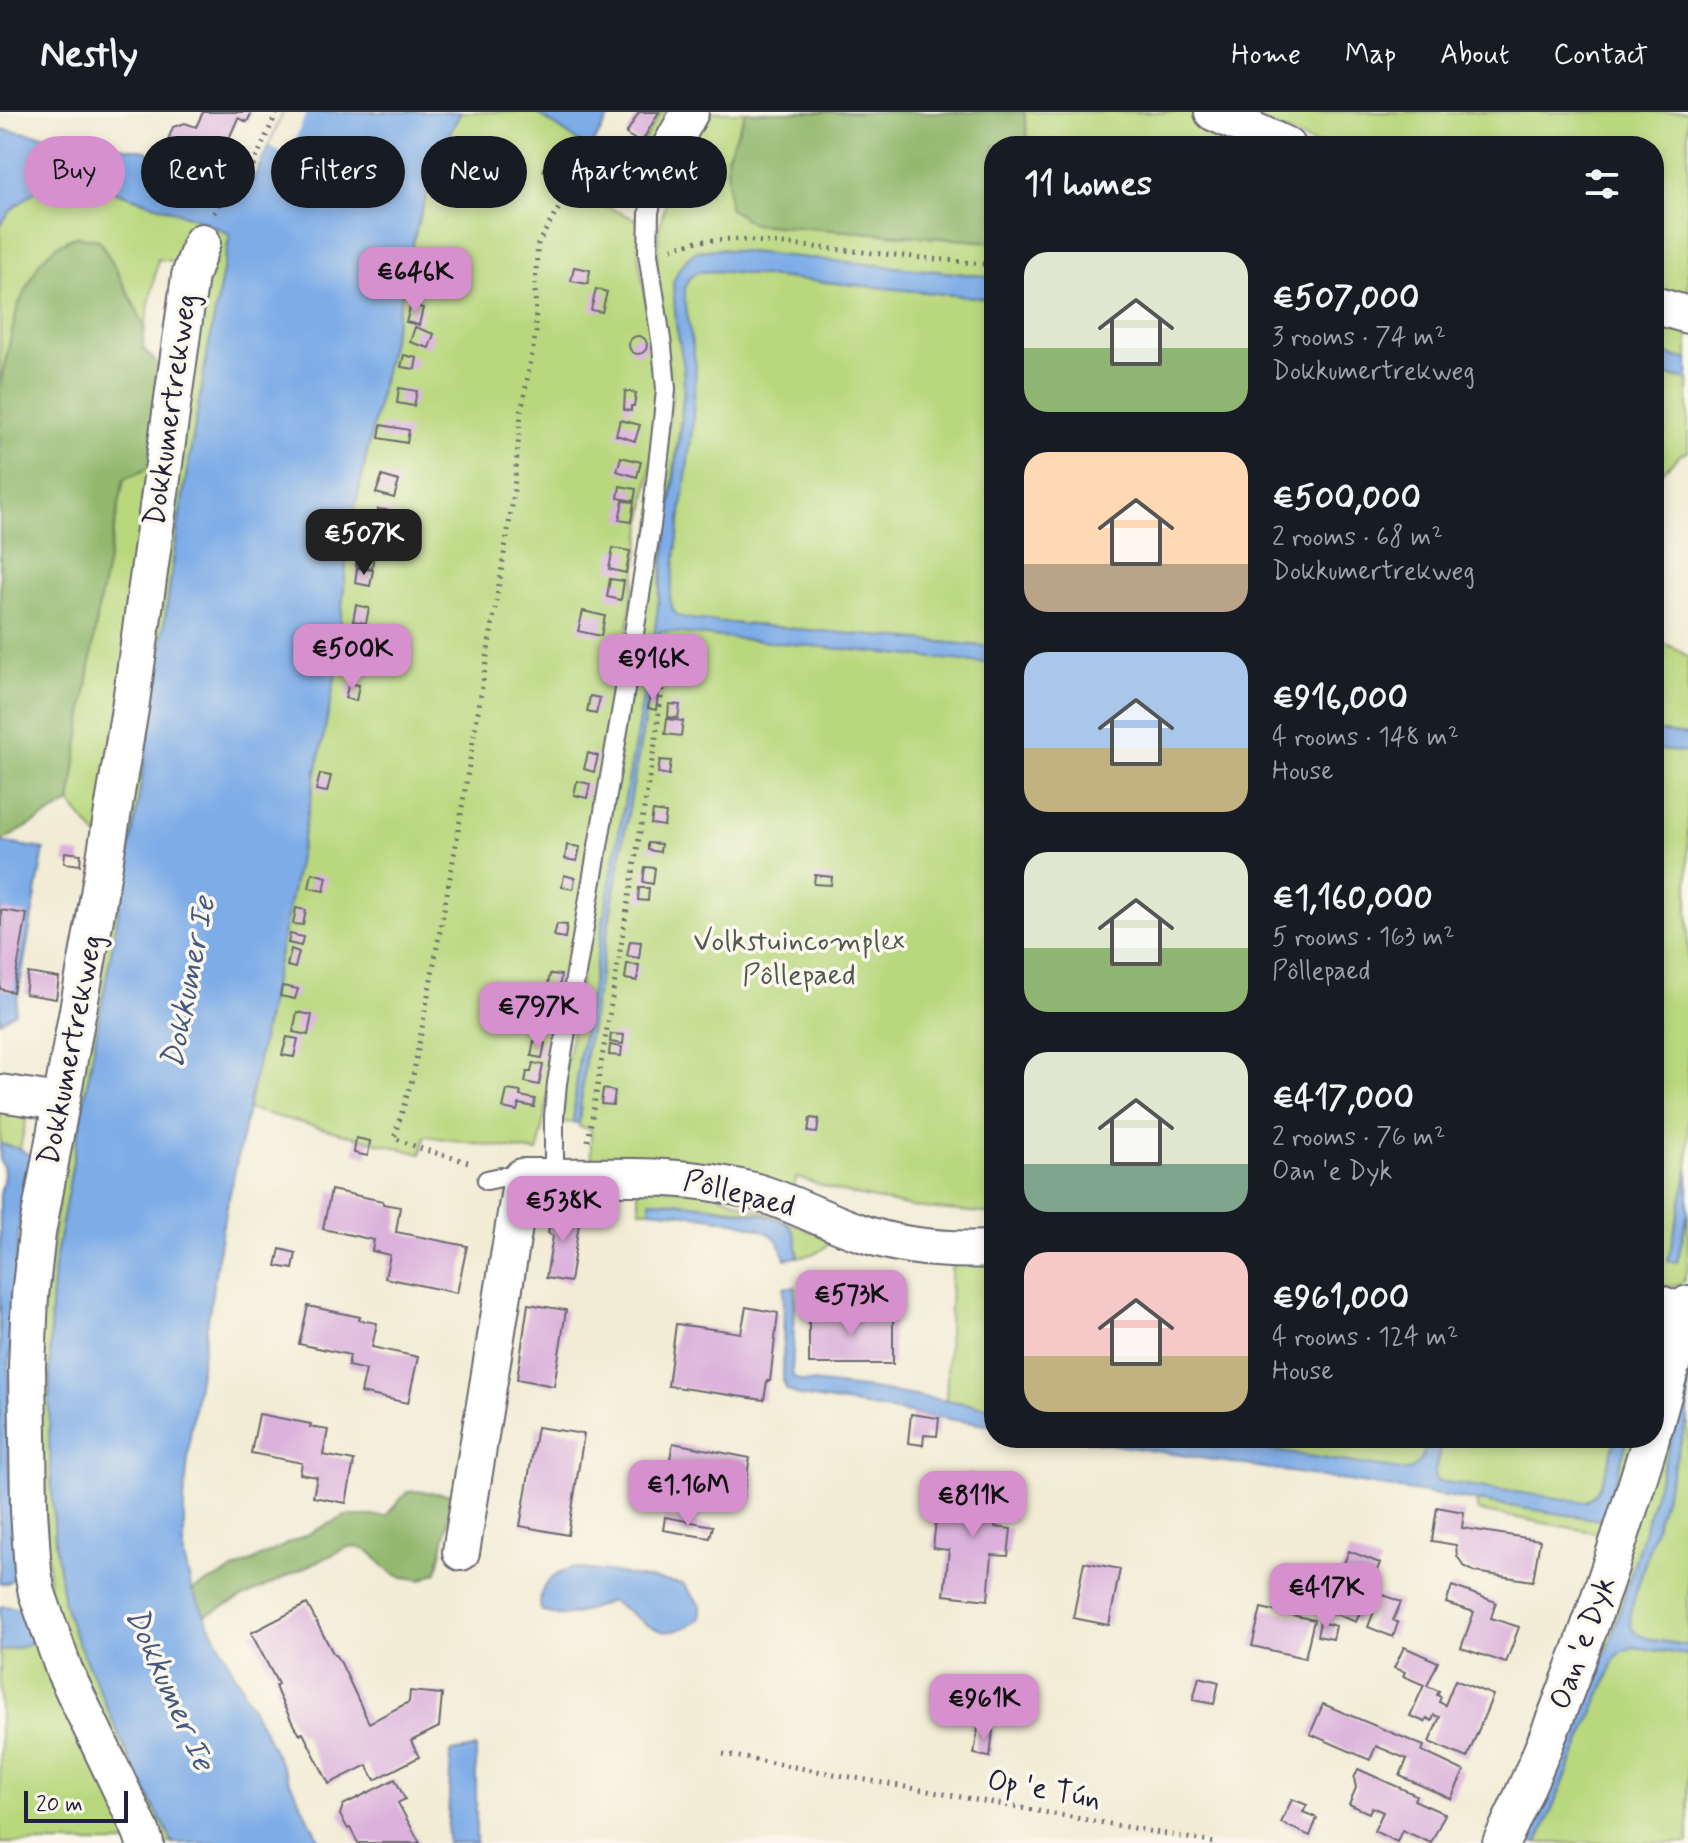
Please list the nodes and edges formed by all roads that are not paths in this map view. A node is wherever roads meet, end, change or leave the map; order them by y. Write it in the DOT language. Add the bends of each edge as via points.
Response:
graph roads {
  1 [pos="690,112"];
  2 [pos="1213,112"];
  3 [pos="677,136"];
  4 [pos="1265,136"];
  5 [pos="650,208"];
  6 [pos="202,242"];
  7 [pos="1664,308"];
  8 [pos="1688,315"];
  9 [pos="0,1093"];
  10 [pos="60,1102"];
  11 [pos="521,1178"];
  12 [pos="984,1249"];
  13 [pos="1676,1306"];
  14 [pos="1664,1373"];
  15 [pos="1648,1448"];
  16 [pos="461,1552"];
  17 [pos="145,1843"];
  18 [pos="1501,1843"];
  1 -- 3 [label="street"];
  2 -- 4 [label="street"];
  5 -- 11 [label="lane" via="648,254 666,389 651,526 554,1116"];
  6 -- 10 [label="street, Dokkumertrekweg" via="190,276 130,709"];
  7 -- 8 [label="street"];
  9 -- 10 [label="street"];
  10 -- 17 [label="street, Dokkumertrekweg" via="30,1296 27,1457 33,1572 64,1670"];
  11 -- 12 [label="street, Pôllepaed" via="667,1177 715,1183 755,1191 884,1240"];
  11 -- 16 [label="street"];
  13 -- 14 [label="street"];
  15 -- 18 [label="street, Oan 'e Dyk" via="1563,1701"];
}
